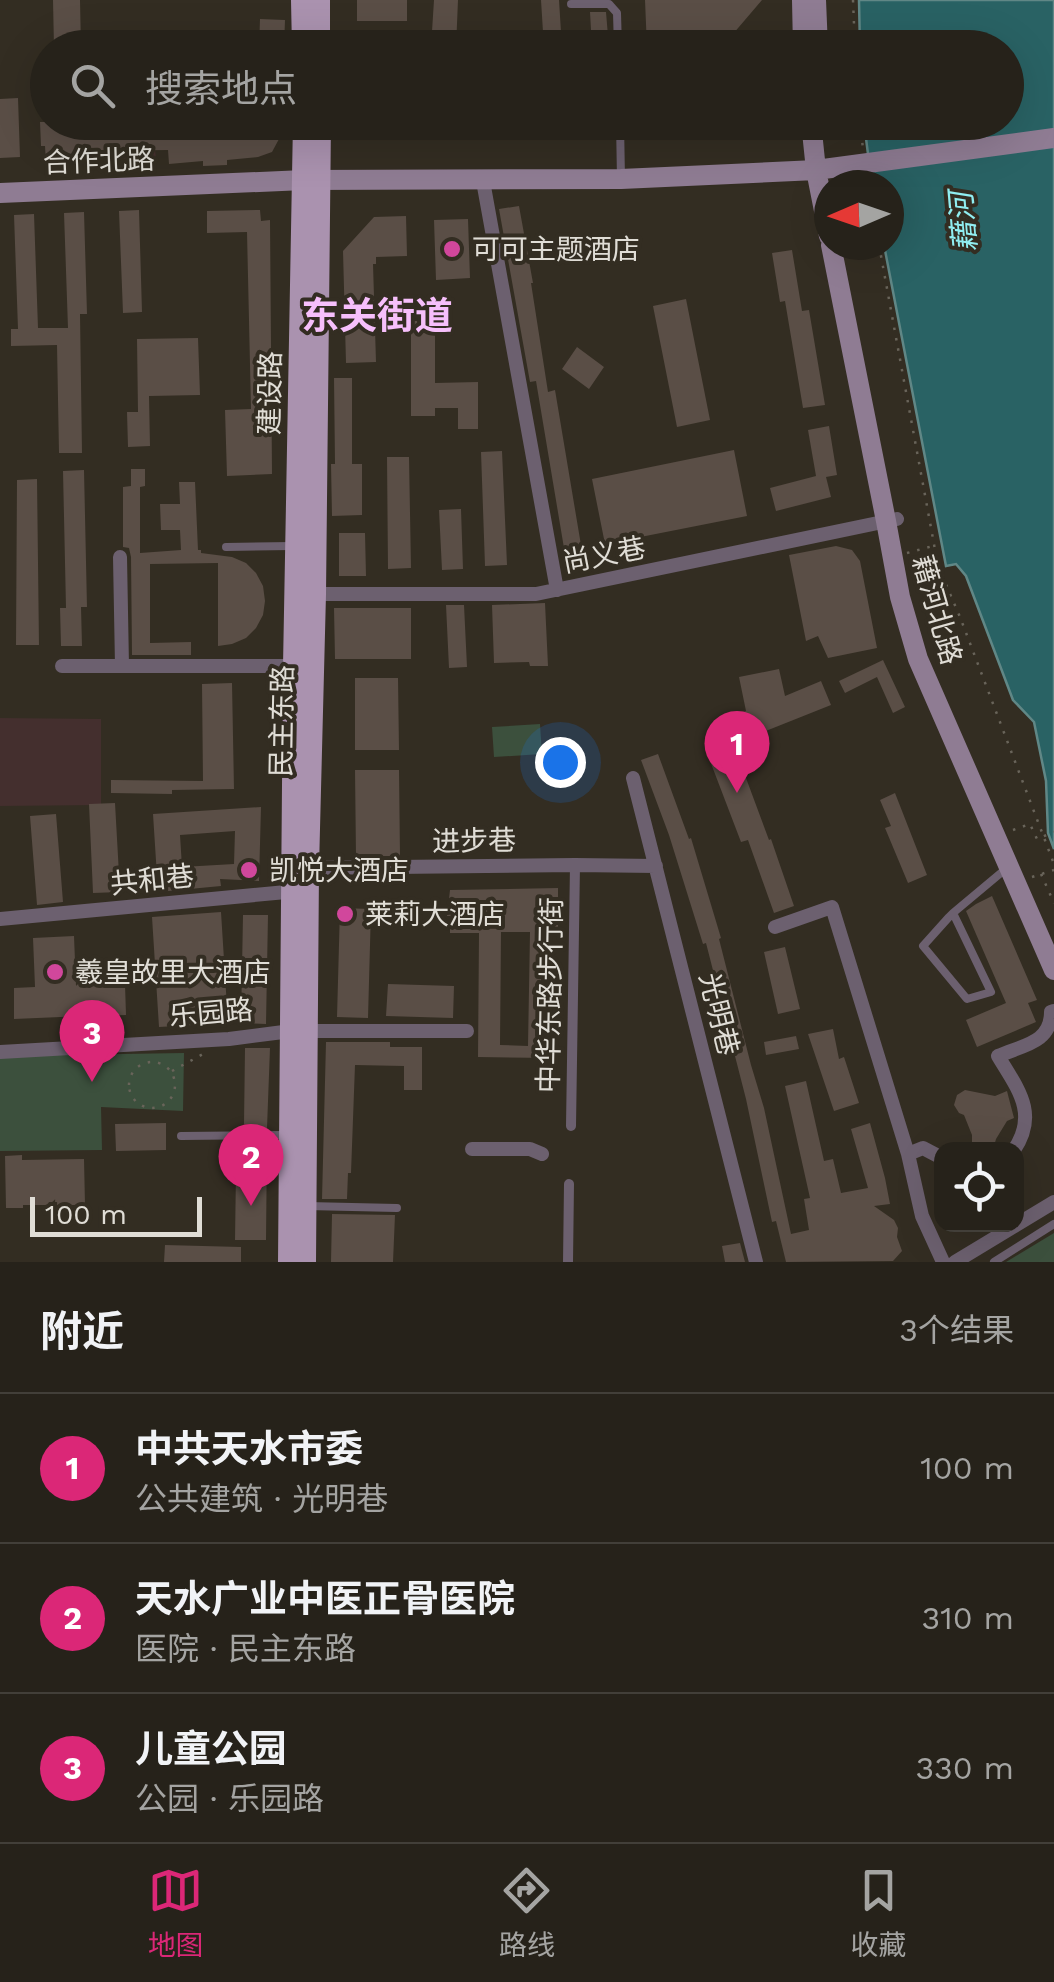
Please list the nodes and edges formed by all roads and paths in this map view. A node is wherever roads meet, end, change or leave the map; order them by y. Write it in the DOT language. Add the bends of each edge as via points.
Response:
graph roads {
  1 [pos="302,0"];
  2 [pos="319,0"];
  3 [pos="802,0"];
  4 [pos="816,0"];
  5 [pos="854,0"];
  6 [pos="572,4"];
  7 [pos="303,30"];
  8 [pos="319,30"];
  9 [pos="617,30"];
  10 [pos="803,30"];
  11 [pos="817,30"];
  12 [pos="855,30"];
  13 [pos="1054,138"];
  14 [pos="306,140"];
  15 [pos="318,140"];
  16 [pos="620,140"];
  17 [pos="818,140"];
  18 [pos="827,140"];
  19 [pos="830,170"];
  20 [pos="831,170"];
  21 [pos="844,170"];
  22 [pos="814,173"];
  23 [pos="621,179"];
  24 [pos="312,180"];
  25 [pos="484,180"];
  26 [pos="0,193"];
  27 [pos="834,260"];
  28 [pos="845,260"];
  29 [pos="882,260"];
  30 [pos="892,520"];
  31 [pos="296,546"];
  32 [pos="934,546"];
  33 [pos="226,548"];
  34 [pos="904,554"];
  35 [pos="120,557"];
  36 [pos="556,590"];
  37 [pos="315,594"];
  38 [pos="62,666"];
  39 [pos="122,666"];
  40 [pos="294,666"];
  41 [pos="633,778"];
  42 [pos="1054,832"];
  43 [pos="1005,833"];
  44 [pos="574,865"];
  45 [pos="656,866"];
  46 [pos="1054,867"];
  47 [pos="1025,874"];
  48 [pos="300,879"];
  49 [pos="1054,903"];
  50 [pos="953,913"];
  51 [pos="0,919"];
  52 [pos="774,927"];
  53 [pos="1054,943"];
  54 [pos="1054,970"];
  55 [pos="1054,1011"];
  56 [pos="299,1031"];
  57 [pos="467,1031"];
  58 [pos="229,1039"];
  59 [pos="0,1052"];
  60 [pos="171,1072"];
  61 [pos="571,1126"];
  62 [pos="290,1135"];
  63 [pos="180,1136"];
  64 [pos="1018,1142"];
  65 [pos="472,1149"];
  66 [pos="542,1154"];
  67 [pos="908,1154"];
  68 [pos="934,1154"];
  69 [pos="570,1184"];
  70 [pos="1054,1202"];
  71 [pos="306,1206"];
  72 [pos="397,1208"];
  73 [pos="1054,1224"];
  74 [pos="289,1262"];
  75 [pos="306,1262"];
  76 [pos="568,1262"];
  77 [pos="756,1262"];
  78 [pos="944,1262"];
  79 [pos="955,1262"];
  80 [pos="994,1262"];
  1 -- 7 [label="main road"];
  2 -- 8 [label="main road"];
  3 -- 10 [label="main road"];
  4 -- 11 [label="main road"];
  5 -- 12 [label="path"];
  6 -- 9 [label="lane" via="609,4"];
  13 -- 21 [label="main road, 合作北路"];
  14 -- 24 [label="main road, 建设路"];
  15 -- 24 [label="main road, 建设路"];
  16 -- 23 [label="lane"];
  17 -- 19 [label="main road"];
  18 -- 20 [label="main road"];
  22 -- 23 [label="main road, 合作北路"];
  23 -- 25 [label="main road, 合作北路"];
  24 -- 25 [label="main road, 合作北路"];
  24 -- 26 [label="main road, 合作北路"];
  24 -- 31 [label="main road, 建设路"];
  24 -- 37 [label="main road, 民主东路"];
  25 -- 36 [label="street"];
  27 -- 30 [label="main road, 藉河北路"];
  28 -- 30 [label="main road, 藉河北路"];
  29 -- 32 [label="path"];
  30 -- 34 [label="main road, 藉河北路"];
  30 -- 36 [label="street, 尚义巷"];
  30 -- 47 [label="main road, 藉河北路" via="900,598 918,659"];
  31 -- 33 [label="lane"];
  31 -- 40 [label="main road, 建设路"];
  32 -- 34 [label="path"];
  32 -- 46 [label="path"];
  34 -- 43 [label="main road, 藉河北路" via="927,648"];
  35 -- 39 [label="street"];
  36 -- 37 [label="street, 尚义巷"];
  37 -- 48 [label="main road, 民主东路"];
  38 -- 39 [label="street"];
  39 -- 40 [label="street"];
  40 -- 48 [label="main road, 民主东路"];
  41 -- 45 [label="street, 光明巷"];
  42 -- 43 [label="path" via="1037,839 1030,824"];
  43 -- 47 [label="main road, 藉河北路"];
  44 -- 45 [label="street, 进步巷"];
  44 -- 48 [label="street, 进步巷"];
  44 -- 61 [label="street, 中华东路步行街"];
  45 -- 77 [label="street, 光明巷"];
  46 -- 47 [label="path"];
  47 -- 49 [label="path"];
  47 -- 50 [label="lane"];
  47 -- 53 [label="main road, 藉河北路"];
  47 -- 54 [label="main road, 藉河北路"];
  48 -- 51 [label="street, 共和巷"];
  48 -- 56 [label="main road, 民主东路"];
  50 -- 50 [label="lane" via="923,946 966,999 990,992"];
  52 -- 67 [label="street" via="832,906"];
  55 -- 64 [label="street" via="1044,1036 998,1056 1026,1112"];
  56 -- 57 [label="street, 乐园路"];
  56 -- 58 [label="street, 乐园路"];
  56 -- 62 [label="main road, 民主东路"];
  56 -- 71 [label="main road, 民主东路"];
  58 -- 59 [label="street, 乐园路"];
  58 -- 60 [label="path"];
  60 -- 60 [label="path" via="156,1062 139,1066 130,1080 133,1098 148,1108 165,1104 175,1089"];
  62 -- 63 [label="lane"];
  62 -- 74 [label="main road, 民主东路"];
  65 -- 66 [label="street"];
  67 -- 68 [label="street" via="923,1148"];
  67 -- 78 [label="street" via="922,1216"];
  69 -- 76 [label="street"];
  70 -- 79 [label="street"];
  71 -- 72 [label="lane"];
  71 -- 75 [label="main road, 民主东路"];
  73 -- 80 [label="lane"];
}
